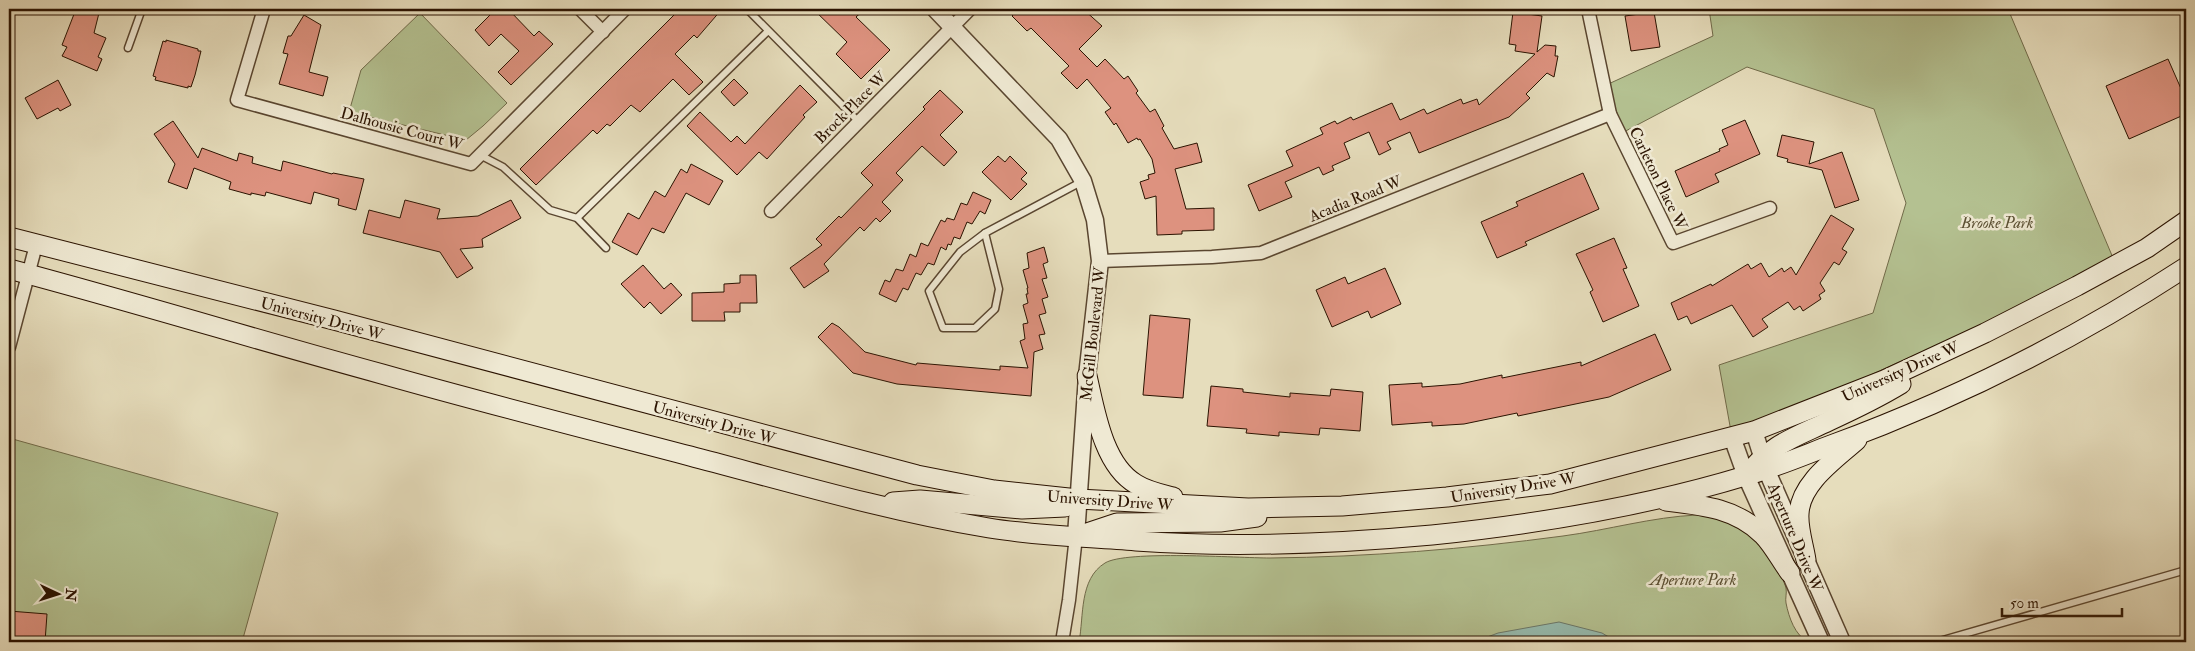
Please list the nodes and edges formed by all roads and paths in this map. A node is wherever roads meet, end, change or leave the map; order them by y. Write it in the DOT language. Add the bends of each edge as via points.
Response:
graph roads {
  1 [pos="142,9"];
  2 [pos="264,9"];
  3 [pos="580,9"];
  4 [pos="625,9"];
  5 [pos="747,9"];
  6 [pos="935,9"];
  7 [pos="970,9"];
  8 [pos="1588,9"];
  9 [pos="954,26"];
  10 [pos="768,31"];
  11 [pos="602,32"];
  12 [pos="128,48"];
  13 [pos="1610,114"];
  14 [pos="858,121"];
  15 [pos="480,155"];
  16 [pos="1083,181"];
  17 [pos="1770,208"];
  18 [pos="771,211"];
  19 [pos="577,218"];
  20 [pos="2186,221"];
  21 [pos="985,233"];
  22 [pos="9,237"];
  23 [pos="36,245"];
  24 [pos="606,248"];
  25 [pos="1100,261"];
  26 [pos="2186,267"];
  27 [pos="9,269"];
  28 [pos="28,274"];
  29 [pos="1985,333"];
  30 [pos="9,347"];
  31 [pos="1087,376"];
  32 [pos="1754,431"];
  33 [pos="1866,432"];
  34 [pos="1732,437"];
  35 [pos="1765,463"];
  36 [pos="1746,476"];
  37 [pos="1078,500"];
  38 [pos="1652,500"];
  39 [pos="875,504"];
  40 [pos="1201,505"];
  41 [pos="1342,506"];
  42 [pos="1076,536"];
  43 [pos="1806,560"];
  44 [pos="2186,570"];
  45 [pos="1790,573"];
  46 [pos="1062,642"];
  47 [pos="1820,642"];
  48 [pos="1842,642"];
  49 [pos="1936,642"];
  1 -- 12 [label="lane"];
  2 -- 15 [label="street, Dalhousie Court W" via="236,100 471,164"];
  3 -- 11 [label="street"];
  4 -- 11 [label="street, Dalhousie Court W"];
  5 -- 10 [label="lane"];
  6 -- 9 [label="street, McGill Boulevard W"];
  7 -- 9 [label="street, Brock Place W"];
  8 -- 13 [label="street"];
  9 -- 14 [label="street, Brock Place W"];
  9 -- 16 [label="street, McGill Boulevard W" via="1059,139"];
  10 -- 14 [label="lane"];
  10 -- 19 [label="lane"];
  11 -- 15 [label="street, Dalhousie Court W"];
  13 -- 17 [label="street, Carleton Place W" via="1673,243"];
  13 -- 25 [label="street, Acadia Road W" via="1261,253"];
  14 -- 18 [label="street, Brock Place W"];
  15 -- 19 [label="lane" via="503,167 550,210"];
  16 -- 21 [label="lane"];
  16 -- 25 [label="street, McGill Boulevard W" via="1095,220"];
  19 -- 24 [label="lane"];
  20 -- 29 [label="main road, University Drive W" via="2147,248 2086,282"];
  21 -- 21 [label="lane" via="960,252 929,292 943,328 975,328 995,309 999,289"];
  22 -- 23 [label="main road, University Drive W"];
  23 -- 28 [label="street"];
  23 -- 37 [label="main road, University Drive W" via="917,475 994,490"];
  25 -- 31 [label="street, McGill Boulevard W"];
  26 -- 33 [label="main road" via="2089,327 2020,364"];
  27 -- 28 [label="main road"];
  28 -- 30 [label="street"];
  28 -- 39 [label="main road" via="509,409"];
  29 -- 32 [label="main road, University Drive W" via="1884,380"];
  29 -- 35 [label="main road" via="1888,392 1782,442"];
  31 -- 37 [label="street, McGill Boulevard W"];
  31 -- 40 [label="main road" via="1102,436 1122,473 1135,484"];
  32 -- 34 [label="main road, University Drive W"];
  32 -- 35 [label="street, Aperture Drive W"];
  33 -- 35 [label="main road"];
  33 -- 43 [label="main road" via="1824,470 1802,500 1799,515"];
  34 -- 36 [label="street, Aperture Drive W"];
  34 -- 41 [label="main road, University Drive W" via="1550,484"];
  35 -- 36 [label="main road"];
  35 -- 43 [label="street, Aperture Drive W"];
  36 -- 38 [label="main road"];
  36 -- 45 [label="street, Aperture Drive W"];
  37 -- 39 [label="main road" via="1066,507 1022,509 920,500"];
  37 -- 40 [label="main road, University Drive W"];
  37 -- 42 [label="street, McGill Boulevard W"];
  38 -- 42 [label="main road" via="1569,518 1378,540 1289,545 1193,545"];
  38 -- 45 [label="main road" via="1706,505 1728,511 1764,535"];
  39 -- 42 [label="main road" via="994,529"];
  40 -- 41 [label="main road, University Drive W" via="1248,508"];
  41 -- 42 [label="main road" via="1220,522 1117,523"];
  42 -- 46 [label="street"];
  43 -- 48 [label="street, Aperture Drive W"];
  44 -- 49 [label="lane"];
  45 -- 47 [label="street, Aperture Drive W"];
}
